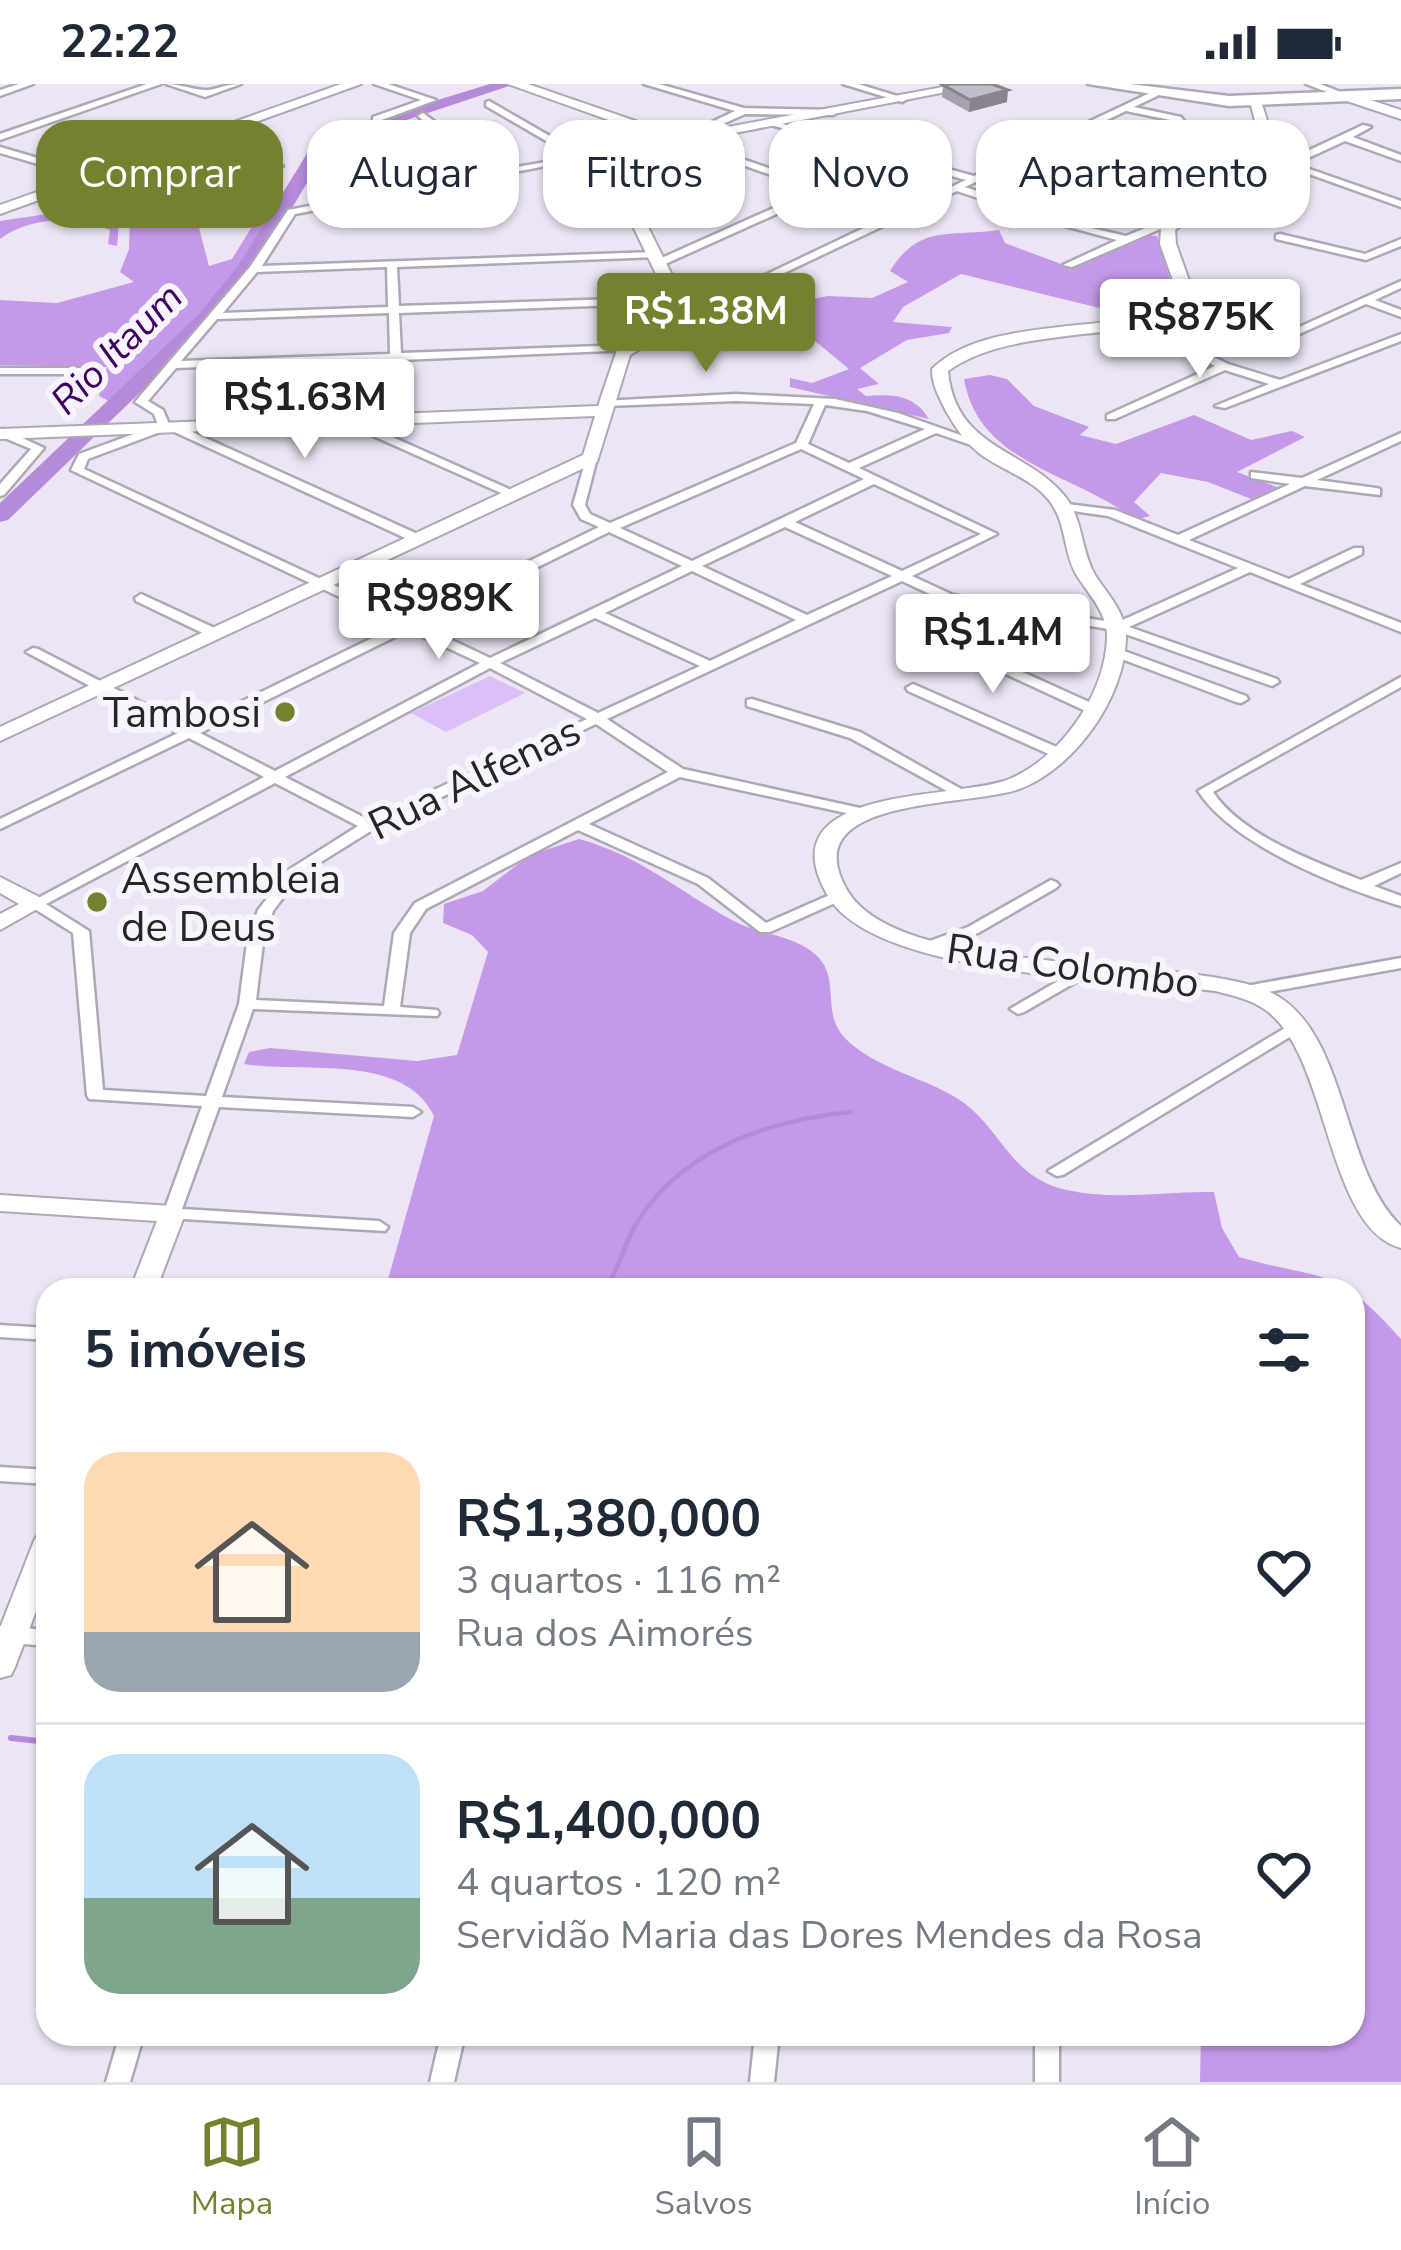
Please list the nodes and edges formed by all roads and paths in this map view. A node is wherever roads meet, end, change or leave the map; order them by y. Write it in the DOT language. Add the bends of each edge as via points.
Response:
graph roads {
  1 [pos="28,84"];
  2 [pos="157,84"];
  3 [pos="172,84"];
  4 [pos="236,84"];
  5 [pos="354,84"];
  6 [pos="379,84"];
  7 [pos="516,84"];
  8 [pos="649,84"];
  9 [pos="848,84"];
  10 [pos="980,84"];
  11 [pos="1095,84"];
  12 [pos="1311,84"];
  13 [pos="0,93"];
  14 [pos="1156,93"];
  15 [pos="1401,94"];
  16 [pos="1346,96"];
  17 [pos="902,99"];
  18 [pos="1254,101"];
  19 [pos="489,104"];
  20 [pos="1125,108"];
  21 [pos="744,111"];
  22 [pos="833,112"];
  23 [pos="1401,115"];
  24 [pos="423,116"];
  25 [pos="376,119"];
  26 [pos="254,120"];
  27 [pos="428,120"];
  28 [pos="621,120"];
  29 [pos="724,120"];
  30 [pos="786,120"];
  31 [pos="1179,120"];
  32 [pos="1260,120"];
  33 [pos="769,123"];
  34 [pos="1366,127"];
  35 [pos="745,128"];
  36 [pos="543,135"];
  37 [pos="0,137"];
  38 [pos="1344,137"];
  39 [pos="0,150"];
  40 [pos="1310,150"];
  41 [pos="1401,158"];
  42 [pos="36,160"];
  43 [pos="952,173"];
  44 [pos="1310,174"];
  45 [pos="975,179"];
  46 [pos="957,188"];
  47 [pos="952,190"];
  48 [pos="976,194"];
  49 [pos="36,197"];
  50 [pos="1401,204"];
  51 [pos="307,209"];
  52 [pos="0,210"];
  53 [pos="769,212"];
  54 [pos="641,228"];
  55 [pos="873,228"];
  56 [pos="1085,228"];
  57 [pos="1149,228"];
  58 [pos="1168,228"];
  59 [pos="1280,237"];
  60 [pos="1122,238"];
  61 [pos="1401,242"];
  62 [pos="656,259"];
  63 [pos="392,264"];
  64 [pos="1068,265"];
  65 [pos="254,269"];
  66 [pos="1401,284"];
  67 [pos="677,300"];
  68 [pos="1365,300"];
  69 [pos="1187,304"];
  70 [pos="393,310"];
  71 [pos="1401,314"];
  72 [pos="217,316"];
  73 [pos="685,317"];
  74 [pos="1140,324"];
  75 [pos="1401,337"];
  76 [pos="628,348"];
  77 [pos="395,357"];
  78 [pos="176,365"];
  79 [pos="1223,366"];
  80 [pos="86,370"];
  81 [pos="0,371"];
  82 [pos="1282,384"];
  83 [pos="813,401"];
  84 [pos="1221,406"];
  85 [pos="605,407"];
  86 [pos="1111,417"];
  87 [pos="398,418"];
  88 [pos="346,420"];
  89 [pos="168,427"];
  90 [pos="934,429"];
  91 [pos="2,434"];
  92 [pos="1401,437"];
  93 [pos="974,442"];
  94 [pos="801,446"];
  95 [pos="591,458"];
  96 [pos="848,468"];
  97 [pos="1255,476"];
  98 [pos="874,479"];
  99 [pos="1299,484"];
  100 [pos="0,492"];
  101 [pos="1376,492"];
  102 [pos="514,494"];
  103 [pos="1064,506"];
  104 [pos="785,522"];
  105 [pos="606,529"];
  106 [pos="418,539"];
  107 [pos="1178,539"];
  108 [pos="1358,551"];
  109 [pos="691,567"];
  110 [pos="1250,568"];
  111 [pos="901,576"];
  112 [pos="322,584"];
  113 [pos="1289,584"];
  114 [pos="141,598"];
  115 [pos="986,606"];
  116 [pos="595,613"];
  117 [pos="806,620"];
  118 [pos="409,625"];
  119 [pos="1117,627"];
  120 [pos="1401,628"];
  121 [pos="216,634"];
  122 [pos="942,639"];
  123 [pos="33,652"];
  124 [pos="1116,652"];
  125 [pos="987,660"];
  126 [pos="490,663"];
  127 [pos="709,665"];
  128 [pos="1401,681"];
  129 [pos="1272,682"];
  130 [pos="101,688"];
  131 [pos="913,688"];
  132 [pos="1240,699"];
  133 [pos="752,703"];
  134 [pos="1095,710"];
  135 [pos="596,718"];
  136 [pos="188,733"];
  137 [pos="0,735"];
  138 [pos="1056,752"];
  139 [pos="678,772"];
  140 [pos="275,777"];
  141 [pos="963,794"];
  142 [pos="860,812"];
  143 [pos="578,824"];
  144 [pos="0,825"];
  145 [pos="369,826"];
  146 [pos="1401,867"];
  147 [pos="0,884"];
  148 [pos="1051,885"];
  149 [pos="1361,886"];
  150 [pos="839,896"];
  151 [pos="1401,901"];
  152 [pos="35,904"];
  153 [pos="0,923"];
  154 [pos="932,945"];
  155 [pos="1401,963"];
  156 [pos="1082,972"];
  157 [pos="1246,991"];
  158 [pos="248,1004"];
  159 [pos="1018,1009"];
  160 [pos="391,1011"];
  161 [pos="431,1013"];
  162 [pos="1294,1027"];
  163 [pos="213,1102"];
  164 [pos="413,1112"];
  165 [pos="1057,1171"];
  166 [pos="0,1203"];
  167 [pos="172,1214"];
  168 [pos="379,1227"];
  169 [pos="1401,1240"];
  170 [pos="148,1278"];
  171 [pos="0,1331"];
  172 [pos="36,1333"];
  173 [pos="0,1474"];
  174 [pos="36,1476"];
  175 [pos="36,1567"];
  176 [pos="6,1635"];
  177 [pos="36,1637"];
  178 [pos="0,1667"];
  179 [pos="128,2046"];
  180 [pos="450,2046"];
  181 [pos="766,2046"];
  182 [pos="1047,2046"];
  183 [pos="118,2082"];
  184 [pos="442,2082"];
  185 [pos="762,2082"];
  186 [pos="1047,2082"];
  1 -- 13 [label="street"];
  2 -- 37 [label="street"];
  3 -- 4 [label="street" via="205,94"];
  5 -- 26 [label="street"];
  6 -- 25 [label="street" via="430,100"];
  7 -- 28 [label="street"];
  8 -- 21 [label="street"];
  9 -- 17 [label="street"];
  10 -- 17 [label="street"];
  11 -- 14 [label="main road"];
  12 -- 16 [label="street"];
  14 -- 18 [label="main road"];
  14 -- 20 [label="street"];
  15 -- 16 [label="main road"];
  16 -- 18 [label="main road"];
  16 -- 23 [label="street"];
  17 -- 22 [label="street"];
  18 -- 32 [label="street"];
  19 -- 36 [label="street"];
  20 -- 31 [label="street"];
  20 -- 45 [label="street"];
  21 -- 22 [label="street"];
  21 -- 29 [label="street"];
  22 -- 30 [label="street"];
  24 -- 27 [label="street"];
  33 -- 35 [label="street"];
  34 -- 38 [label="street"];
  38 -- 40 [label="street"];
  38 -- 41 [label="street"];
  39 -- 42 [label="street"];
  43 -- 45 [label="street"];
  44 -- 50 [label="street"];
  45 -- 46 [label="street"];
  46 -- 47 [label="street"];
  46 -- 48 [label="street"];
  49 -- 52 [label="street"];
  51 -- 65 [label="street" via="292,212"];
  53 -- 62 [label="street"];
  54 -- 62 [label="street"];
  55 -- 73 [label="street"];
  56 -- 60 [label="street"];
  57 -- 60 [label="street"];
  58 -- 69 [label="street"];
  59 -- 61 [label="street" via="1366,257"];
  60 -- 64 [label="street"];
  62 -- 63 [label="street"];
  62 -- 67 [label="street"];
  63 -- 65 [label="street"];
  63 -- 70 [label="street"];
  65 -- 72 [label="street"];
  66 -- 68 [label="street"];
  67 -- 70 [label="street"];
  67 -- 73 [label="street"];
  68 -- 69 [label="street" via="1266,346"];
  68 -- 71 [label="street"];
  69 -- 74 [label="street"];
  70 -- 72 [label="street"];
  70 -- 77 [label="street"];
  72 -- 78 [label="street"];
  73 -- 76 [label="street"];
  74 -- 79 [label="street"];
  74 -- 93 [label="street" via="950,359 940,381"];
  75 -- 82 [label="street"];
  76 -- 77 [label="street"];
  76 -- 85 [label="street"];
  77 -- 78 [label="street"];
  77 -- 87 [label="street"];
  78 -- 89 [label="street" via="141,402"];
  79 -- 82 [label="street"];
  79 -- 86 [label="street"];
  80 -- 81 [label="street"];
  82 -- 84 [label="street"];
  83 -- 85 [label="street"];
  83 -- 90 [label="street"];
  83 -- 94 [label="street"];
  85 -- 87 [label="street"];
  85 -- 95 [label="street"];
  87 -- 88 [label="street"];
  88 -- 89 [label="street"];
  88 -- 102 [label="street"];
  89 -- 91 [label="street"];
  89 -- 106 [label="street"];
  89 -- 112 [label="street" via="83,457 77,470"];
  90 -- 93 [label="street"];
  90 -- 96 [label="street"];
  91 -- 100 [label="street" via="38,448"];
  92 -- 99 [label="street"];
  93 -- 103 [label="street"];
  94 -- 96 [label="street"];
  94 -- 105 [label="street"];
  95 -- 102 [label="street"];
  95 -- 105 [label="street" via="579,505"];
  96 -- 98 [label="street"];
  97 -- 99 [label="street"];
  98 -- 104 [label="street"];
  98 -- 111 [label="street, Rua Alfenas" via="991,534"];
  99 -- 101 [label="street"];
  99 -- 107 [label="street"];
  102 -- 106 [label="street"];
  103 -- 107 [label="street" via="1097,509"];
  103 -- 119 [label="street" via="1080,565"];
  104 -- 109 [label="street"];
  104 -- 111 [label="street"];
  105 -- 109 [label="street"];
  105 -- 118 [label="street"];
  106 -- 112 [label="street"];
  107 -- 110 [label="street"];
  108 -- 113 [label="street"];
  109 -- 116 [label="street"];
  109 -- 117 [label="street"];
  110 -- 113 [label="street"];
  110 -- 119 [label="street"];
  111 -- 115 [label="street"];
  111 -- 117 [label="street, Rua Alfenas"];
  112 -- 118 [label="street"];
  112 -- 121 [label="street"];
  113 -- 120 [label="street"];
  114 -- 121 [label="street"];
  115 -- 119 [label="street"];
  115 -- 122 [label="street"];
  116 -- 126 [label="street"];
  116 -- 127 [label="street"];
  117 -- 127 [label="street, Rua Alfenas"];
  118 -- 126 [label="street"];
  118 -- 136 [label="street"];
  119 -- 124 [label="street"];
  119 -- 129 [label="street"];
  121 -- 130 [label="street"];
  123 -- 130 [label="street"];
  124 -- 132 [label="street"];
  124 -- 134 [label="street"];
  125 -- 134 [label="street"];
  126 -- 135 [label="street"];
  126 -- 140 [label="street"];
  127 -- 135 [label="street, Rua Alfenas"];
  128 -- 149 [label="street" via="1205,791 1244,828"];
  130 -- 136 [label="street"];
  130 -- 137 [label="street"];
  131 -- 138 [label="street"];
  133 -- 141 [label="street" via="877,744"];
  134 -- 138 [label="street"];
  135 -- 139 [label="street"];
  135 -- 145 [label="street, Rua Alfenas"];
  136 -- 140 [label="street"];
  136 -- 144 [label="street"];
  138 -- 141 [label="street" via="1024,779"];
  139 -- 142 [label="street"];
  139 -- 143 [label="street"];
  140 -- 145 [label="street"];
  140 -- 152 [label="street"];
  141 -- 142 [label="street"];
  142 -- 150 [label="street" via="829,842"];
  143 -- 150 [label="street" via="703,881 765,929"];
  143 -- 160 [label="street" via="420,906 402,933"];
  145 -- 158 [label="street, Rua Alfenas" via="310,860 274,897 255,943"];
  146 -- 149 [label="street"];
  147 -- 152 [label="street"];
  148 -- 154 [label="street"];
  149 -- 151 [label="street"];
  150 -- 154 [label="street, Rua Colombo" via="869,920"];
  152 -- 153 [label="street"];
  152 -- 163 [label="street" via="81,931 94,1095"];
  154 -- 156 [label="street, Rua Colombo"];
  155 -- 157 [label="street"];
  156 -- 157 [label="street, Rua Colombo"];
  156 -- 159 [label="street"];
  157 -- 162 [label="street, Rua Colombo" via="1274,1004"];
  158 -- 160 [label="street"];
  158 -- 163 [label="street, Rua Alfenas"];
  160 -- 161 [label="street"];
  162 -- 165 [label="street"];
  162 -- 169 [label="street, Rua Colombo" via="1364,1197"];
  163 -- 164 [label="street"];
  163 -- 167 [label="street, Rua Alfenas"];
  166 -- 167 [label="street"];
  167 -- 168 [label="street"];
  167 -- 170 [label="street"];
  171 -- 172 [label="street"];
  173 -- 174 [label="street"];
  175 -- 176 [label="street"];
  176 -- 177 [label="street"];
  176 -- 178 [label="street"];
  179 -- 183 [label="street"];
  180 -- 184 [label="street"];
  181 -- 185 [label="street"];
  182 -- 186 [label="street"];
}
